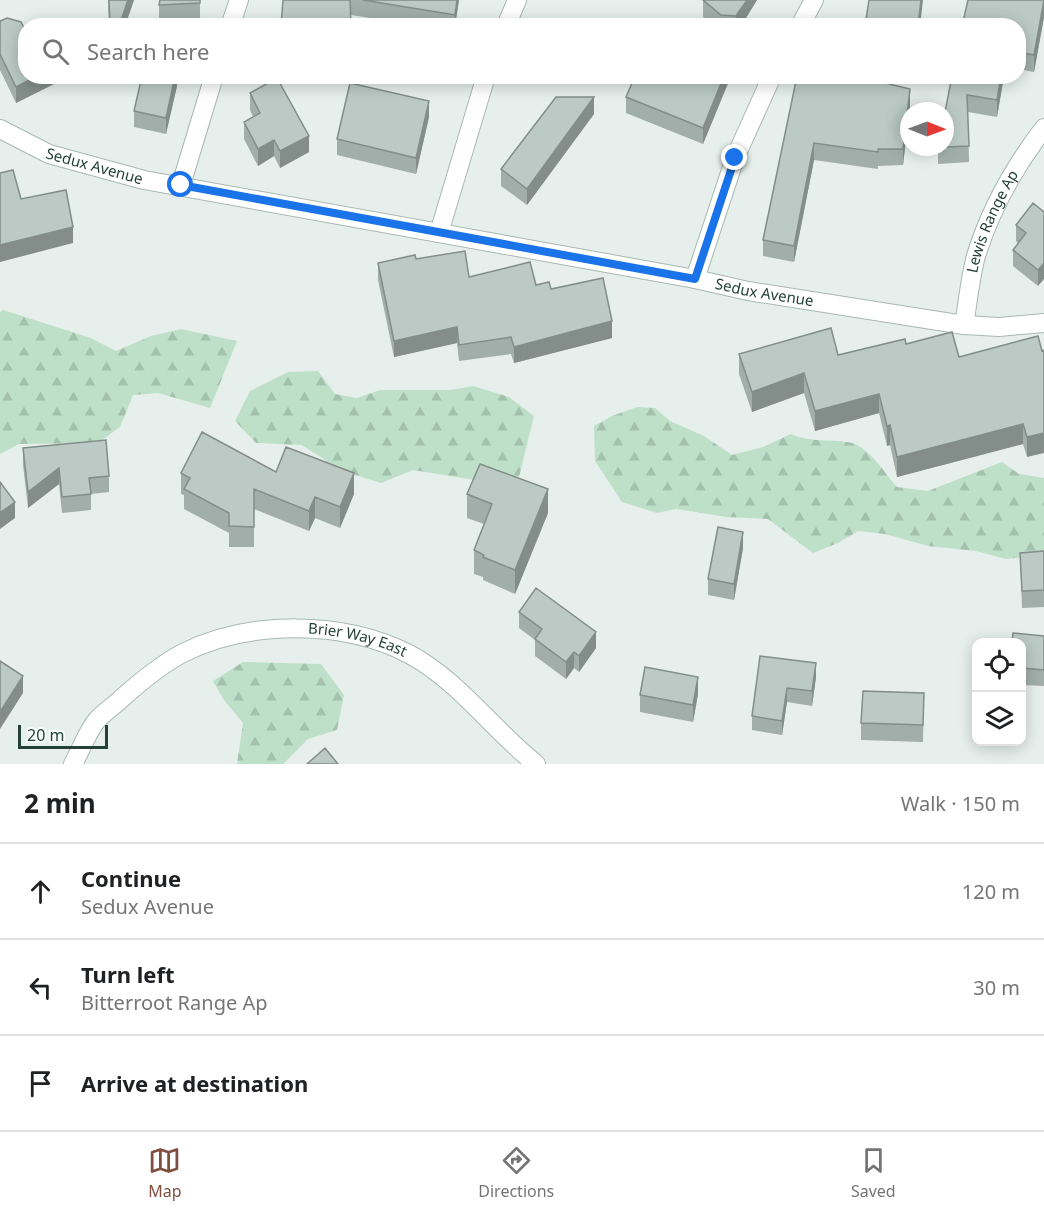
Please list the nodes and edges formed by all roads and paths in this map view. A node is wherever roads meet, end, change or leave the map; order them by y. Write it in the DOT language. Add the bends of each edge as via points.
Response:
graph roads {
  1 [pos="239,0"];
  2 [pos="517,0"];
  3 [pos="814,0"];
  4 [pos="233,18"];
  5 [pos="509,18"];
  6 [pos="804,18"];
  7 [pos="212,84"];
  8 [pos="484,84"];
  9 [pos="768,84"];
  10 [pos="1044,128"];
  11 [pos="0,129"];
  12 [pos="181,185"];
  13 [pos="439,232"];
  14 [pos="695,279"];
  15 [pos="1044,323"];
  16 [pos="964,325"];
  17 [pos="73,764"];
  18 [pos="536,764"];
  1 -- 4 [label="street"];
  2 -- 5 [label="street"];
  3 -- 6 [label="street"];
  7 -- 12 [label="street"];
  8 -- 13 [label="street"];
  9 -- 14 [label="street" via="735,158"];
  10 -- 16 [label="street, Lewis Range Ap" via="997,203 976,256"];
  11 -- 12 [label="street, Sedux Avenue" via="49,154 144,180"];
  12 -- 13 [label="street, Sedux Avenue"];
  13 -- 14 [label="street, Sedux Avenue"];
  14 -- 16 [label="street, Sedux Avenue"];
  15 -- 16 [label="street, Sedux Avenue"];
  17 -- 18 [label="street, Brier Way East" via="96,721 147,676 183,653 237,635 281,629 347,634 410,655 457,689"];
}
